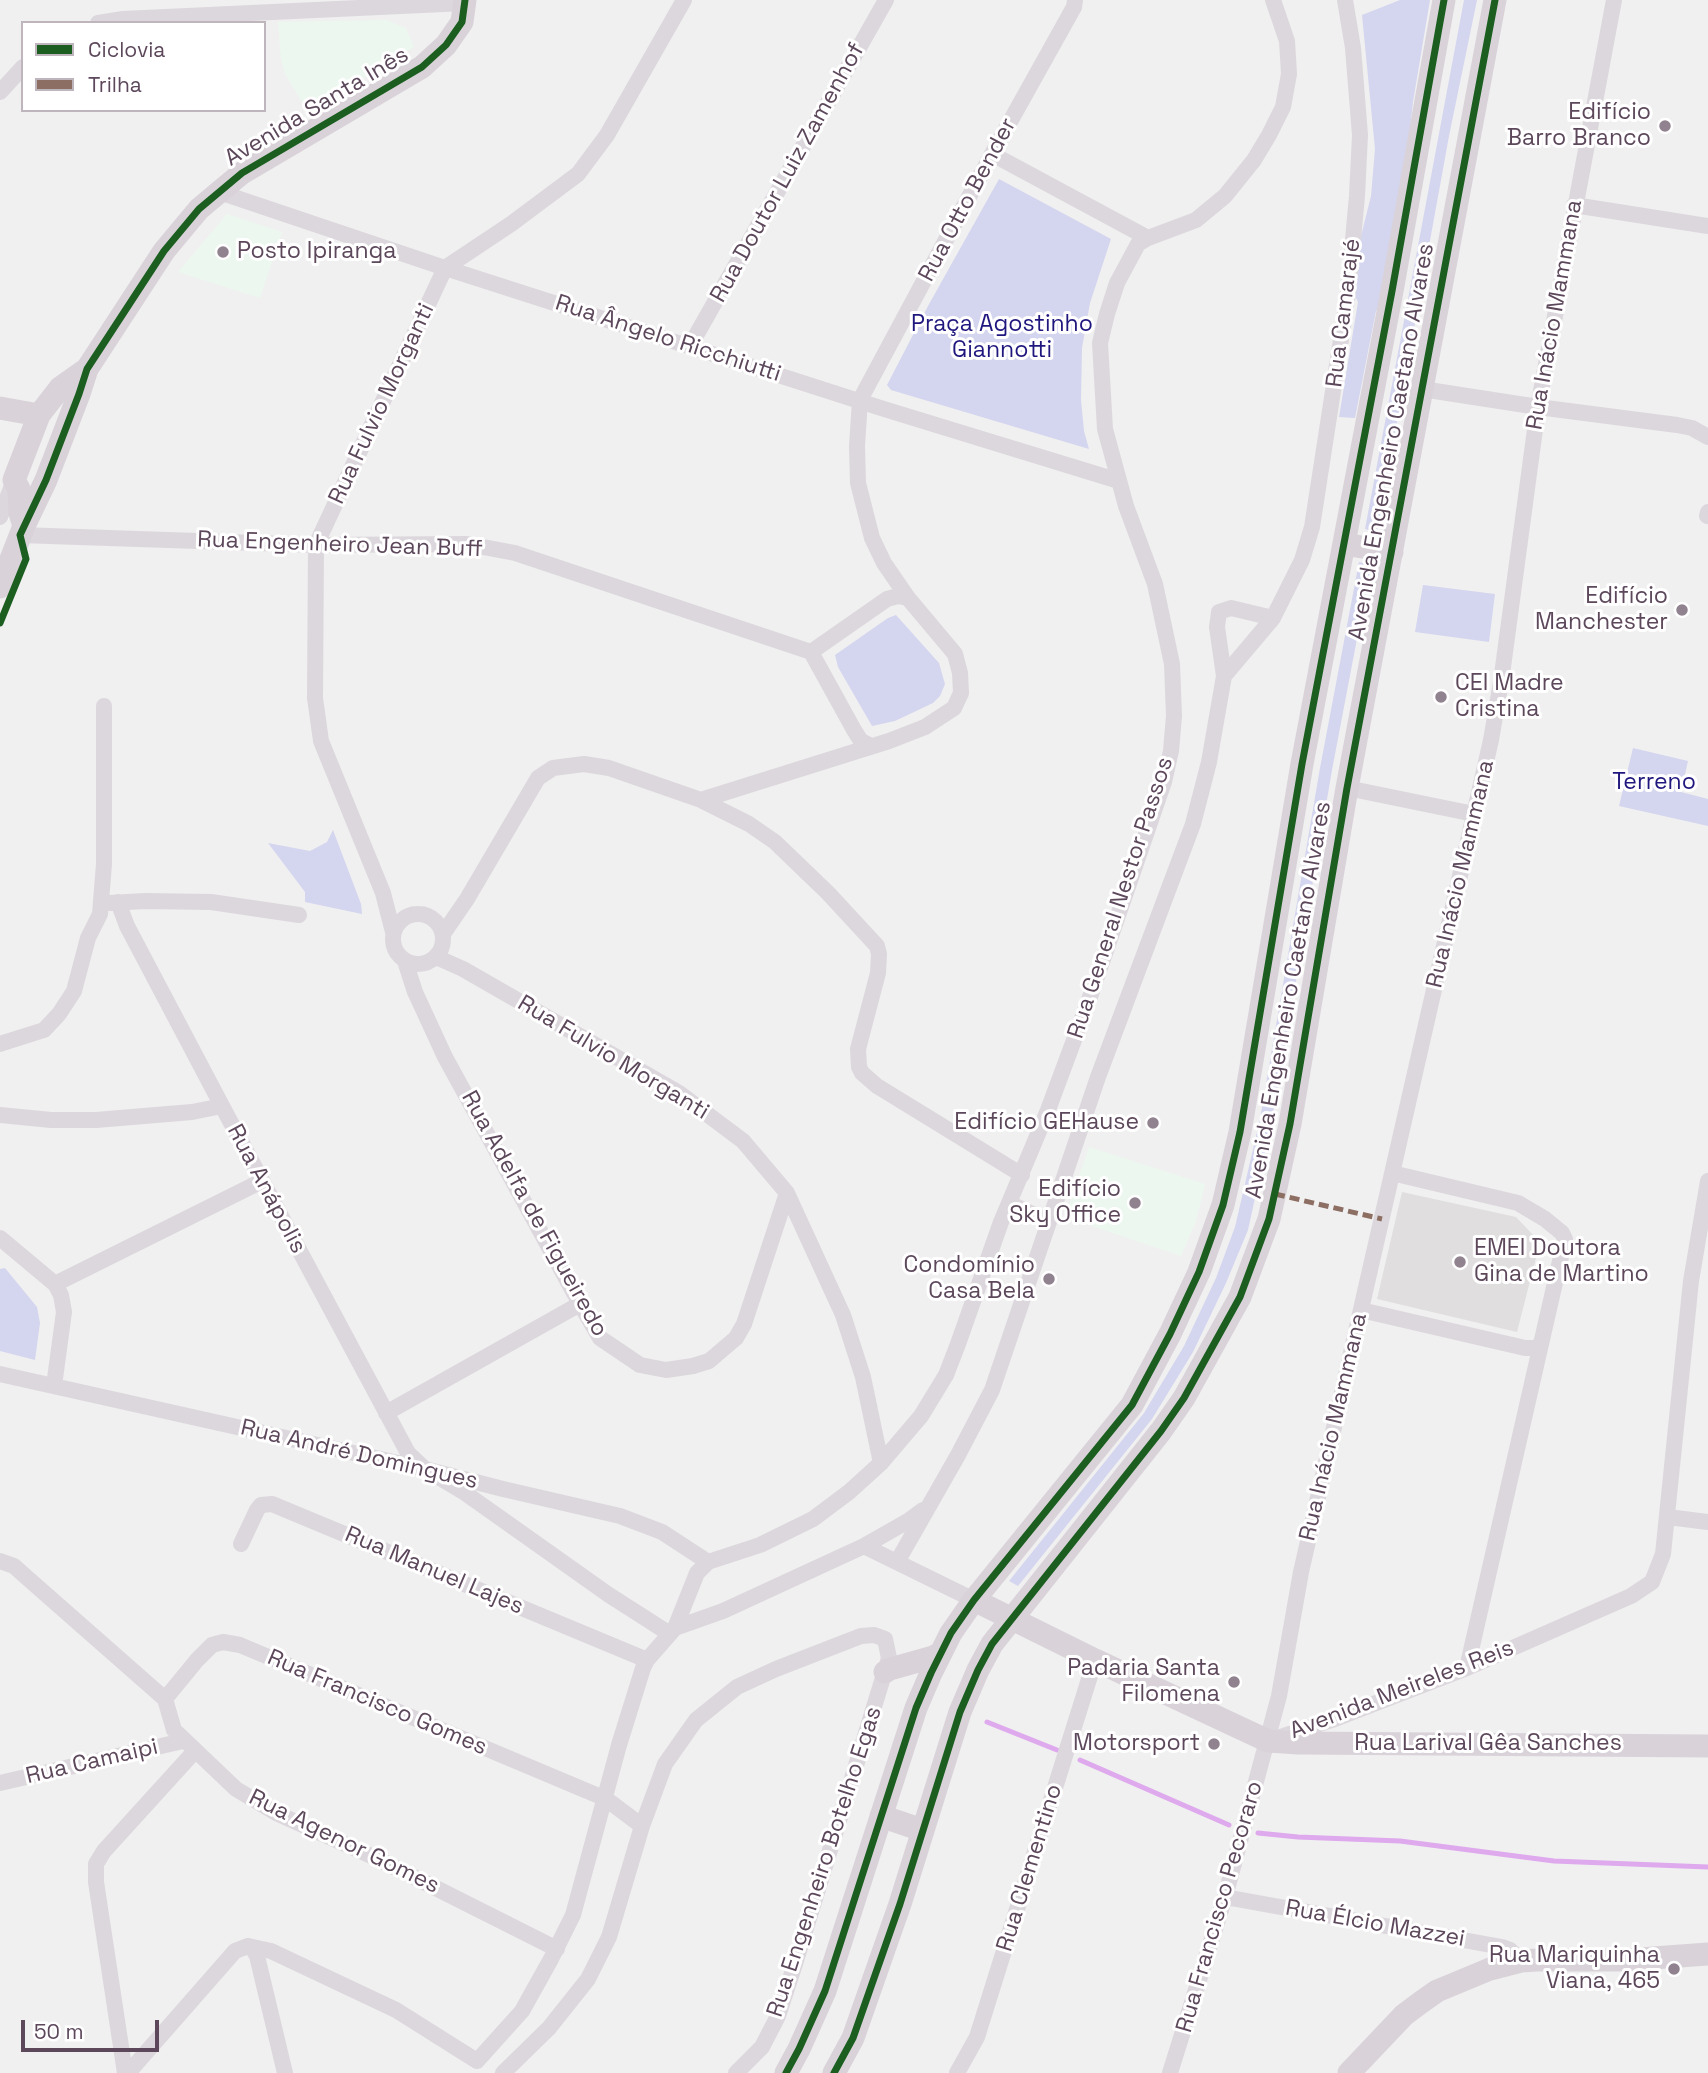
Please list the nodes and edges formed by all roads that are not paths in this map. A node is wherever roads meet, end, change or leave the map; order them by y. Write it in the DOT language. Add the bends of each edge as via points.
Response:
graph roads {
  1 [pos="684,0"];
  2 [pos="886,0"];
  3 [pos="1075,0"];
  4 [pos="1273,0"];
  5 [pos="1345,0"];
  6 [pos="1444,0"];
  7 [pos="1494,0"];
  8 [pos="1614,0"];
  9 [pos="465,1"];
  10 [pos="110,21"];
  11 [pos="21,68"];
  12 [pos="0,92"];
  13 [pos="992,154"];
  14 [pos="219,192"];
  15 [pos="1574,205"];
  16 [pos="1708,226"];
  17 [pos="1149,238"];
  18 [pos="446,268"];
  19 [pos="690,346"];
  20 [pos="1422,389"];
  21 [pos="68,395"];
  22 [pos="860,400"];
  23 [pos="1538,407"];
  24 [pos="0,408"];
  25 [pos="39,415"];
  26 [pos="1708,437"];
  27 [pos="16,476"];
  28 [pos="46,480"];
  29 [pos="1119,481"];
  30 [pos="0,517"];
  31 [pos="22,531"];
  32 [pos="1344,544"];
  33 [pos="316,545"];
  34 [pos="1392,552"];
  35 [pos="0,587"];
  36 [pos="908,598"];
  37 [pos="1273,618"];
  38 [pos="811,652"];
  39 [pos="1224,676"];
  40 [pos="104,706"];
  41 [pos="871,746"];
  42 [pos="1347,788"];
  43 [pos="701,800"];
  44 [pos="1474,814"];
  45 [pos="383,893"];
  46 [pos="467,899"];
  47 [pos="110,904"];
  48 [pos="299,915"];
  49 [pos="411,915"];
  50 [pos="433,919"];
  51 [pos="393,932"];
  52 [pos="438,948"];
  53 [pos="405,961"];
  54 [pos="421,1003"];
  55 [pos="0,1044"];
  56 [pos="222,1106"];
  57 [pos="0,1115"];
  58 [pos="1392,1173"];
  59 [pos="1022,1175"];
  60 [pos="262,1181"];
  61 [pos="1708,1181"];
  62 [pos="787,1193"];
  63 [pos="1009,1203"];
  64 [pos="1049,1222"];
  65 [pos="0,1238"];
  66 [pos="55,1284"];
  67 [pos="580,1304"];
  68 [pos="1361,1310"];
  69 [pos="1541,1343"];
  70 [pos="0,1374"];
  71 [pos="54,1385"];
  72 [pos="386,1413"];
  73 [pos="881,1464"];
  74 [pos="425,1469"];
  75 [pos="927,1506"];
  76 [pos="1668,1517"];
  77 [pos="1708,1522"];
  78 [pos="241,1544"];
  79 [pos="864,1546"];
  80 [pos="0,1561"];
  81 [pos="708,1562"];
  82 [pos="897,1562"];
  83 [pos="974,1600"];
  84 [pos="1011,1619"];
  85 [pos="673,1631"];
  86 [pos="941,1653"];
  87 [pos="648,1660"];
  88 [pos="1095,1660"];
  89 [pos="1467,1668"];
  90 [pos="885,1672"];
  91 [pos="165,1699"];
  92 [pos="1268,1741"];
  93 [pos="189,1746"];
  94 [pos="1708,1746"];
  95 [pos="0,1783"];
  96 [pos="606,1799"];
  97 [pos="880,1816"];
  98 [pos="642,1826"];
  99 [pos="922,1830"];
  100 [pos="1225,1897"];
  101 [pos="248,1946"];
  102 [pos="557,1949"];
  103 [pos="1708,1954"];
  104 [pos="1521,1961"];
  105 [pos="478,2067"];
  106 [pos="126,2073"];
  107 [pos="285,2073"];
  108 [pos="503,2073"];
  109 [pos="736,2073"];
  110 [pos="786,2073"];
  111 [pos="834,2073"];
  112 [pos="957,2073"];
  113 [pos="1170,2073"];
  114 [pos="1349,2073"];
  1 -- 18 [label="street, Rua Fulvio Morganti" via="607,135 578,174"];
  2 -- 19 [label="street, Rua Doutor Luiz Zamenhof"];
  3 -- 13 [label="street, Rua Otto Bender"];
  4 -- 17 [label="street, Rua General Nestor Passos" via="1287,41 1289,74 1283,107 1269,135 1254,160 1206,212 1187,225"];
  5 -- 37 [label="street, Rua Camarajé" via="1360,135 1348,294 1312,527 1299,568"];
  6 -- 32 [label="street, Avenida Engenheiro Caetano Alvares"];
  7 -- 20 [label="street, Avenida Engenheiro Caetano Alvares"];
  8 -- 15 [label="street, Rua Inácio Mammana"];
  9 -- 10 [label="street"];
  9 -- 14 [label="street, Avenida Santa Inês" via="462,22 446,46 422,67 242,173"];
  11 -- 12 [label="street"];
  13 -- 17 [label="street"];
  13 -- 22 [label="street, Rua Otto Bender"];
  14 -- 18 [label="street, Rua Ângelo Ricchiutti"];
  14 -- 21 [label="street, Avenida Santa Inês" via="164,251"];
  15 -- 16 [label="street"];
  15 -- 23 [label="street, Rua Inácio Mammana"];
  17 -- 29 [label="street, Rua General Nestor Passos" via="1133,250 1117,283 1100,343 1105,429"];
  18 -- 19 [label="street, Rua Ângelo Ricchiutti"];
  18 -- 33 [label="street, Rua Fulvio Morganti"];
  19 -- 22 [label="street, Rua Ângelo Ricchiutti"];
  20 -- 23 [label="street"];
  20 -- 34 [label="street, Avenida Engenheiro Caetano Alvares"];
  21 -- 25 [label="street, Avenida Santa Inês"];
  21 -- 28 [label="street, Avenida Santa Inês"];
  22 -- 29 [label="street, Rua Ângelo Ricchiutti"];
  22 -- 36 [label="street" via="858,483 863,506 884,563"];
  23 -- 26 [label="street" via="1677,425"];
  23 -- 44 [label="street, Rua Inácio Mammana" via="1492,740"];
  24 -- 25 [label="street"];
  25 -- 27 [label="street, Avenida Santa Inês"];
  27 -- 28 [label="street" via="31,482"];
  27 -- 30 [label="street"];
  27 -- 31 [label="street, Avenida Santa Inês"];
  28 -- 31 [label="street, Avenida Santa Inês"];
  29 -- 59 [label="street, Rua General Nestor Passos" via="1155,584 1172,664 1171,751 1090,997"];
  31 -- 33 [label="street, Rua Engenheiro Jean Buff"];
  31 -- 35 [label="street, Avenida Santa Inês"];
  32 -- 34 [label="street"];
  32 -- 83 [label="street, Avenida Engenheiro Caetano Alvares" via="1240,1132 1223,1205 1199,1272 1132,1405"];
  33 -- 38 [label="street, Rua Engenheiro Jean Buff" via="467,544 514,554"];
  33 -- 45 [label="street, Rua Fulvio Morganti" via="315,698 321,741"];
  34 -- 42 [label="street, Avenida Engenheiro Caetano Alvares"];
  36 -- 38 [label="street" via="887,599"];
  36 -- 41 [label="street" via="955,654 961,693 954,708 925,727"];
  37 -- 39 [label="street, Rua Camarajé"];
  37 -- 39 [label="street" via="1231,608 1219,612"];
  38 -- 41 [label="street" via="853,730"];
  39 -- 64 [label="street, Rua General Nestor Passos" via="1193,824"];
  40 -- 47 [label="street" via="104,864"];
  41 -- 43 [label="street"];
  42 -- 44 [label="street"];
  42 -- 84 [label="street, Avenida Engenheiro Caetano Alvares" via="1290,1124 1269,1219 1240,1297 1184,1398"];
  43 -- 46 [label="street" via="609,768 584,764 554,768 538,778"];
  43 -- 59 [label="street" via="775,842 877,946 878,973 858,1049 862,1073"];
  44 -- 58 [label="street, Rua Inácio Mammana"];
  45 -- 49 [label="street, Rua Fulvio Morganti"];
  45 -- 51 [label="street, Rua Fulvio Morganti"];
  46 -- 50 [label="street"];
  46 -- 52 [label="street"];
  47 -- 48 [label="street" via="211,902"];
  47 -- 55 [label="street" via="88,938 74,991 59,1014 44,1030"];
  47 -- 56 [label="street, Rua Anápolis" via="127,926"];
  49 -- 50 [label="street"];
  49 -- 51 [label="street"];
  50 -- 52 [label="street" via="440,926"];
  51 -- 53 [label="street" via="394,948"];
  52 -- 53 [label="street" via="421,964"];
  52 -- 54 [label="street" via="421,982"];
  52 -- 62 [label="street, Rua Fulvio Morganti" via="463,969 679,1093 743,1141"];
  53 -- 54 [label="street, Rua Adelfa de Figueiredo"];
  54 -- 67 [label="street, Rua Adelfa de Figueiredo"];
  56 -- 57 [label="street" via="96,1120"];
  56 -- 60 [label="street, Rua Anápolis"];
  58 -- 68 [label="street, Rua Inácio Mammana"];
  58 -- 69 [label="street" via="1518,1203 1562,1233 1565,1239"];
  59 -- 63 [label="street, Rua General Nestor Passos"];
  60 -- 66 [label="street"];
  60 -- 72 [label="street, Rua Anápolis"];
  61 -- 76 [label="street, Avenida Meireles Reis" via="1691,1281"];
  62 -- 67 [label="street, Rua Adelfa de Figueiredo" via="744,1324 736,1338 709,1361 677,1369 640,1365 600,1338"];
  62 -- 73 [label="street, Rua Fulvio Morganti" via="843,1315 863,1377"];
  63 -- 64 [label="street"];
  63 -- 73 [label="street, Rua General Nestor Passos" via="946,1375 921,1416"];
  64 -- 75 [label="street, Rua General Nestor Passos" via="992,1390"];
  65 -- 66 [label="street"];
  66 -- 71 [label="street" via="64,1312"];
  67 -- 72 [label="street"];
  68 -- 69 [label="street" via="1525,1348 1538,1348"];
  68 -- 92 [label="street, Rua Inácio Mammana"];
  69 -- 89 [label="street"];
  70 -- 71 [label="street, Rua André Domingues"];
  71 -- 74 [label="street, Rua André Domingues"];
  72 -- 74 [label="street, Rua Anápolis" via="408,1453"];
  73 -- 81 [label="street, Rua General Nestor Passos" via="813,1519 760,1545"];
  74 -- 81 [label="street, Rua André Domingues" via="620,1516 662,1532"];
  74 -- 85 [label="street" via="609,1595"];
  75 -- 79 [label="street, Rua General Nestor Passos"];
  75 -- 82 [label="street, Rua General Nestor Passos"];
  76 -- 77 [label="street"];
  76 -- 89 [label="street, Avenida Meireles Reis" via="1658,1571 1641,1591"];
  78 -- 87 [label="street, Rua Manuel Lajes" via="257,1510 272,1504"];
  79 -- 82 [label="street, Avenida Meireles Reis"];
  79 -- 85 [label="street, Rua General Nestor Passos"];
  80 -- 91 [label="street" via="14,1566"];
  81 -- 85 [label="street" via="692,1582"];
  82 -- 83 [label="street, Avenida Meireles Reis"];
  83 -- 84 [label="street, Avenida Meireles Reis"];
  83 -- 86 [label="street, Avenida Engenheiro Caetano Alvares"];
  84 -- 88 [label="street, Avenida Meireles Reis"];
  84 -- 99 [label="street, Avenida Engenheiro Caetano Alvares" via="992,1644 960,1712"];
  85 -- 87 [label="street"];
  86 -- 90 [label="street"];
  86 -- 97 [label="street, Avenida Engenheiro Caetano Alvares" via="916,1708"];
  87 -- 96 [label="street" via="634,1693"];
  88 -- 92 [label="street, Avenida Meireles Reis"];
  88 -- 112 [label="street, Rua Clementino" via="977,2037"];
  89 -- 92 [label="street, Avenida Meireles Reis"];
  90 -- 98 [label="street, Rua Engenheiro Botelho Egas" via="889,1658 885,1639 861,1636 737,1687 695,1720 664,1764"];
  90 -- 109 [label="street, Rua Engenheiro Botelho Egas" via="779,2016 762,2047"];
  91 -- 93 [label="street, Rua Agenor Gomes" via="174,1730"];
  91 -- 96 [label="street, Rua Francisco Gomes" via="212,1645 240,1645"];
  92 -- 94 [label="street, Rua Larival Gêa Sanches"];
  92 -- 100 [label="street, Rua Francisco Pecoraro"];
  93 -- 95 [label="street, Rua Camaipi"];
  93 -- 102 [label="street, Rua Agenor Gomes" via="236,1789 276,1813"];
  93 -- 106 [label="street" via="96,1864"];
  96 -- 98 [label="street, Rua Francisco Gomes"];
  96 -- 102 [label="street" via="573,1915"];
  97 -- 99 [label="street"];
  97 -- 110 [label="street, Avenida Engenheiro Caetano Alvares" via="825,1991"];
  98 -- 108 [label="street" via="609,1937 587,1979 549,2028"];
  99 -- 111 [label="street, Avenida Engenheiro Caetano Alvares" via="853,2038"];
  100 -- 104 [label="street, Rua Élcio Mazzei" via="1502,1947"];
  100 -- 113 [label="street, Rua Francisco Pecoraro"];
  101 -- 105 [label="street" via="271,1951 396,2010"];
  101 -- 106 [label="street" via="235,1951"];
  101 -- 107 [label="street" via="257,1956"];
  102 -- 105 [label="street" via="522,2011"];
  103 -- 104 [label="street"];
  104 -- 114 [label="street" via="1437,1991 1405,2015"];
}
